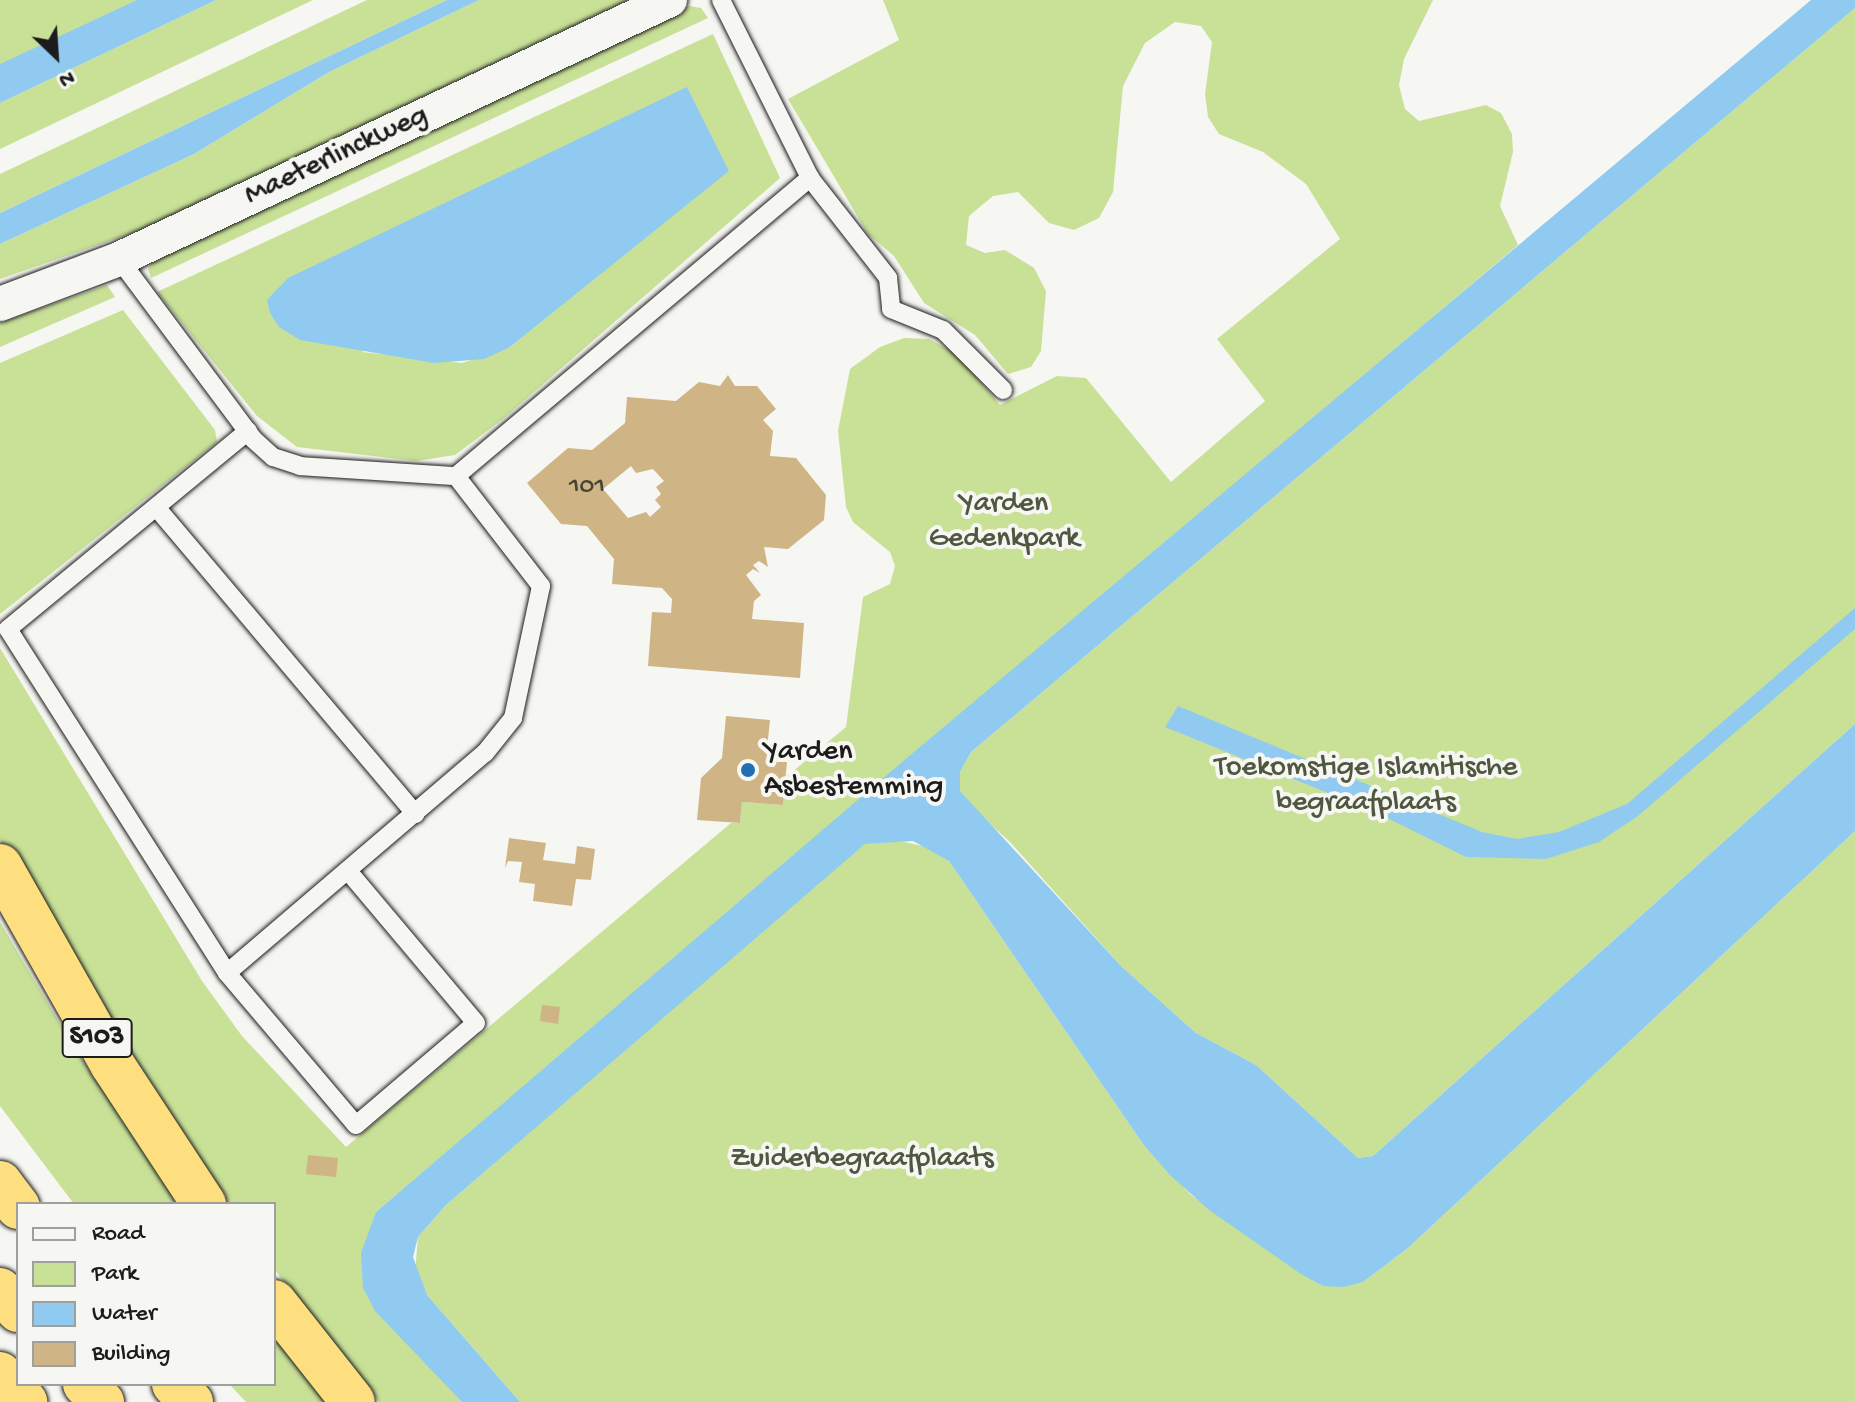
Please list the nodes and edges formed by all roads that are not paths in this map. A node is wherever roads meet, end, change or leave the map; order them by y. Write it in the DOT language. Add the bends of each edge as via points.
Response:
graph roads {
  1 [pos="670,0"];
  2 [pos="721,0"];
  3 [pos="810,178"];
  4 [pos="119,259"];
  5 [pos="0,304"];
  6 [pos="1003,390"];
  7 [pos="248,431"];
  8 [pos="456,476"];
  9 [pos="156,507"];
  10 [pos="415,814"];
  11 [pos="0,866"];
  12 [pos="348,871"];
  13 [pos="227,973"];
  14 [pos="0,1183"];
  15 [pos="203,1202"];
  16 [pos="16,1204"];
  17 [pos="0,1290"];
  18 [pos="276,1305"];
  19 [pos="16,1308"];
  20 [pos="0,1374"];
  21 [pos="87,1386"];
  22 [pos="176,1386"];
  23 [pos="25,1402"];
  24 [pos="102,1402"];
  25 [pos="191,1402"];
  26 [pos="353,1402"];
  1 -- 4 [label="street, Maeterlinckweg"];
  2 -- 3 [label="lane"];
  3 -- 6 [label="lane" via="888,278 891,309 943,330"];
  3 -- 8 [label="lane"];
  4 -- 5 [label="street, Maeterlinckweg"];
  4 -- 7 [label="lane"];
  7 -- 8 [label="lane" via="286,464"];
  7 -- 9 [label="lane"];
  8 -- 10 [label="lane" via="537,575 541,596 507,729"];
  9 -- 10 [label="lane"];
  9 -- 13 [label="lane" via="8,629"];
  10 -- 12 [label="lane"];
  11 -- 15 [label="highway, S103" via="112,1064"];
  12 -- 13 [label="lane"];
  12 -- 13 [label="lane" via="476,1023 404,1085 356,1125"];
  14 -- 16 [label="highway"];
  17 -- 19 [label="highway"];
  18 -- 26 [label="highway"];
  20 -- 23 [label="highway"];
  21 -- 24 [label="highway"];
  22 -- 25 [label="highway"];
}
